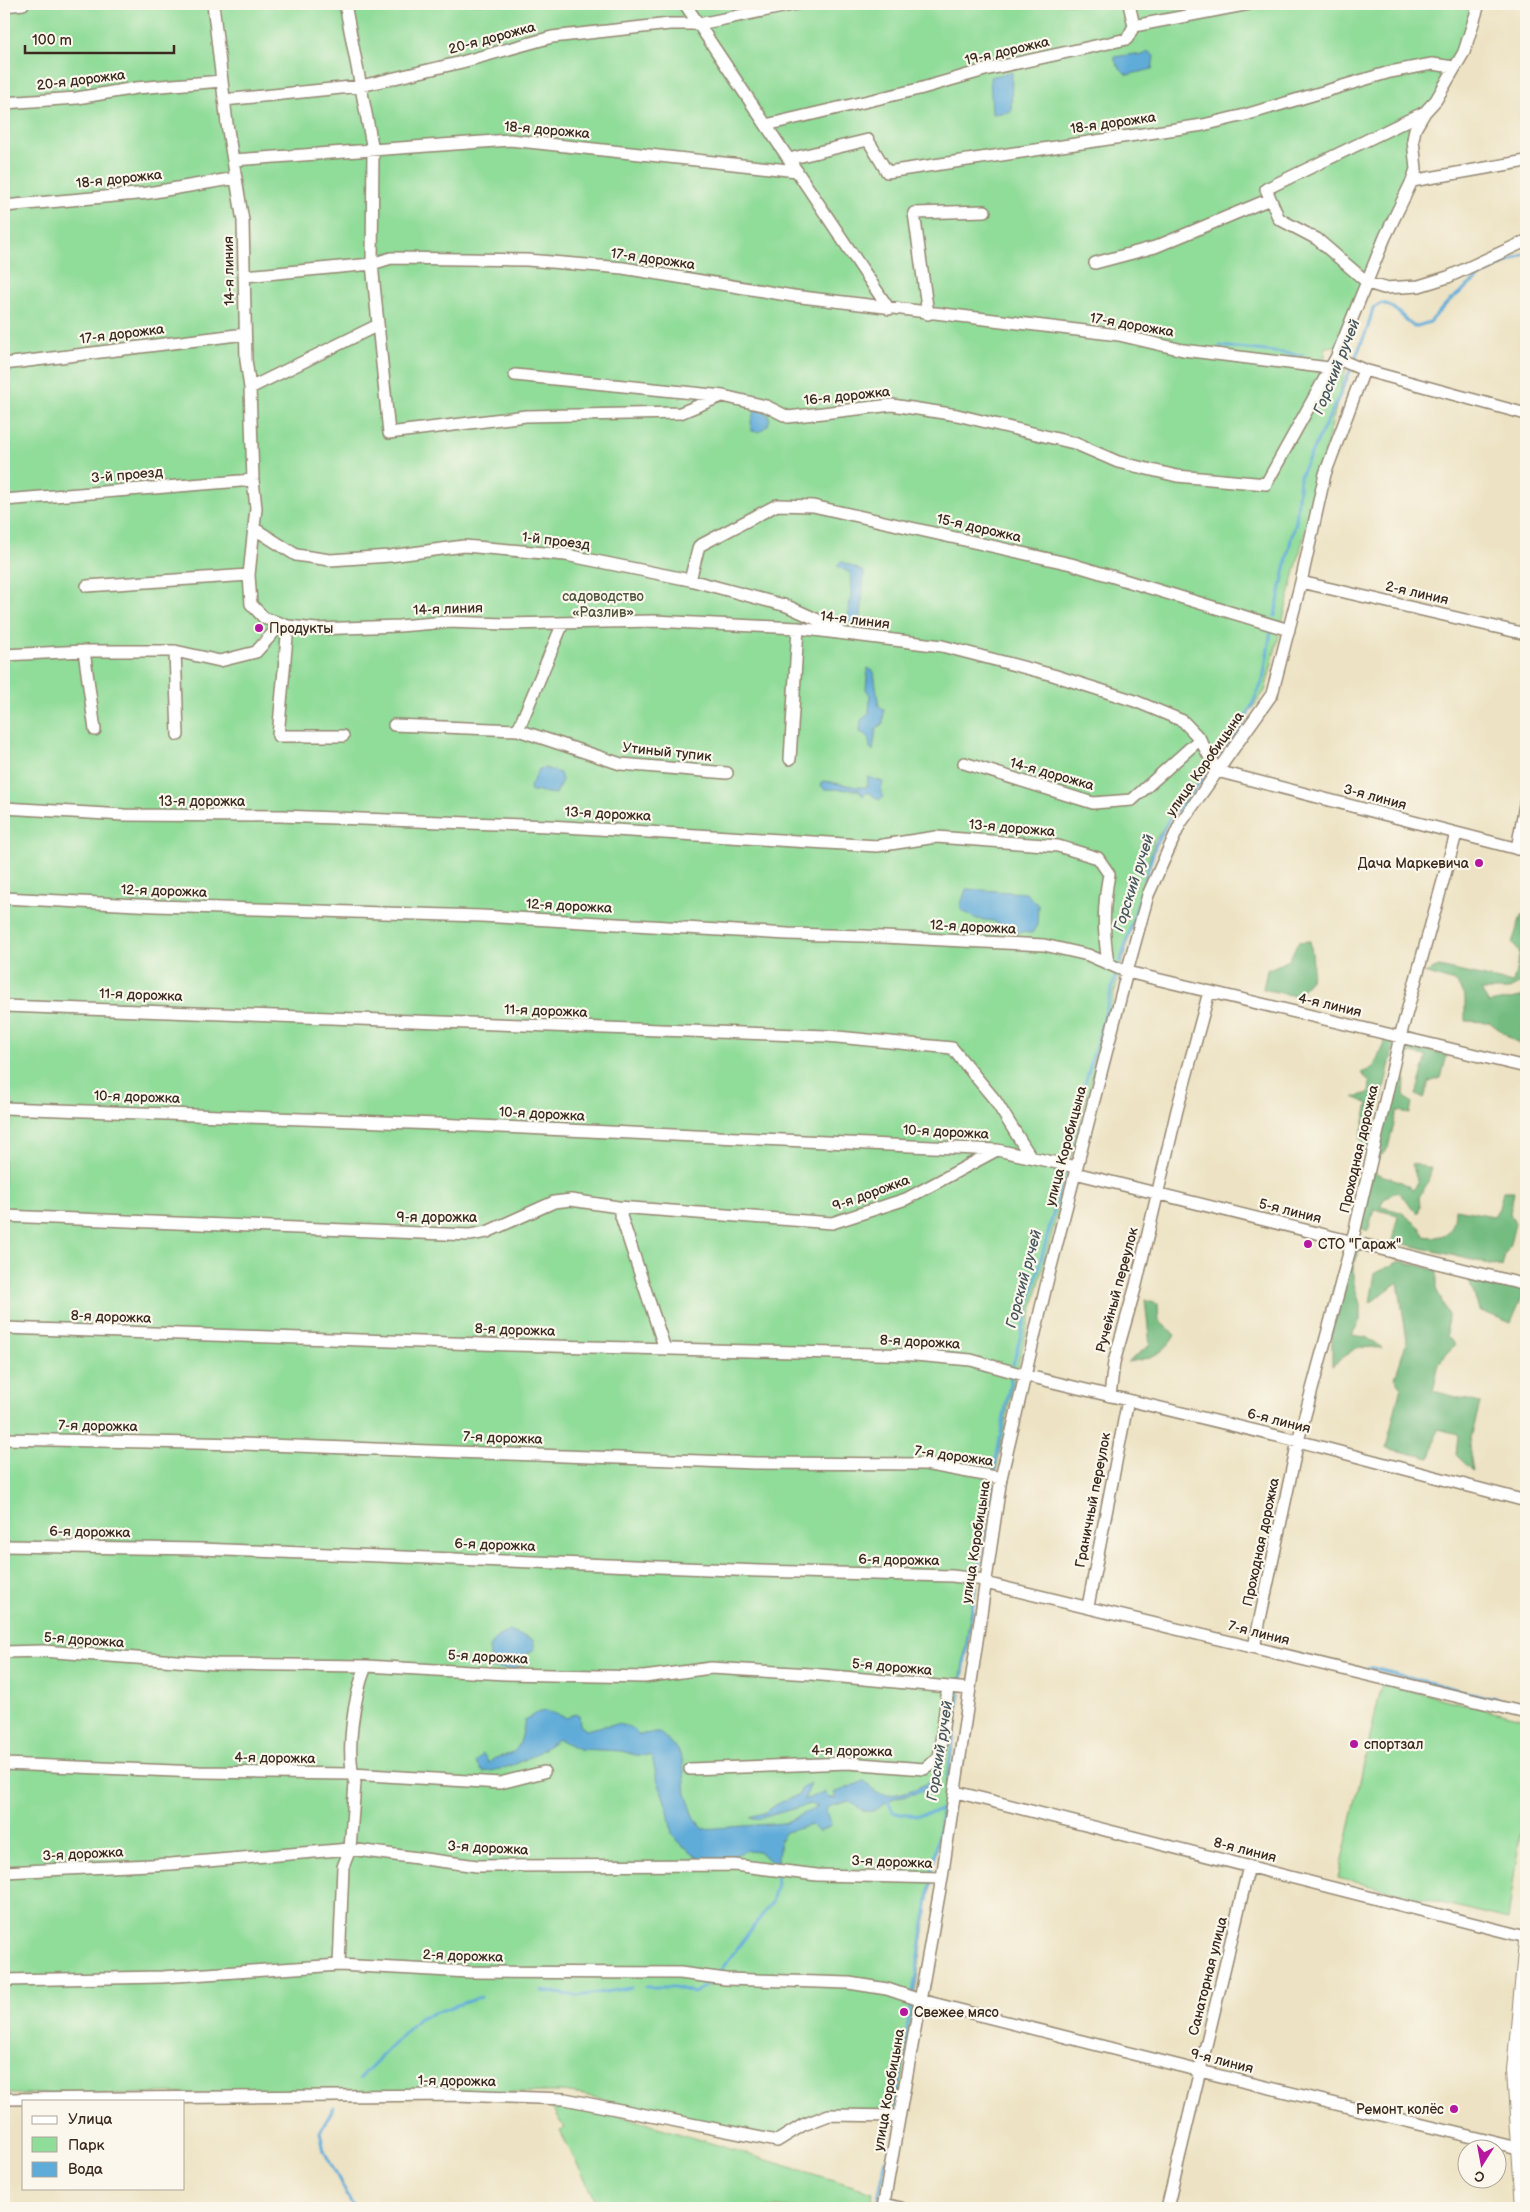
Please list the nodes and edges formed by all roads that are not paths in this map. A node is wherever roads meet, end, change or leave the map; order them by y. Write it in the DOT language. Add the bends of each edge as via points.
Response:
graph roads {
  1 [pos="23,4"];
  2 [pos="213,4"];
  3 [pos="345,4"];
  4 [pos="685,4"];
  5 [pos="797,4"];
  6 [pos="1129,4"];
  7 [pos="1249,4"];
  8 [pos="1479,4"];
  9 [pos="4,6"];
  10 [pos="699,24"];
  11 [pos="1134,26"];
  12 [pos="1454,67"];
  13 [pos="222,81"];
  14 [pos="361,86"];
  15 [pos="224,100"];
  16 [pos="4,103"];
  17 [pos="1425,112"];
  18 [pos="766,125"];
  19 [pos="373,150"];
  20 [pos="789,159"];
  21 [pos="233,160"];
  22 [pos="1526,161"];
  23 [pos="797,171"];
  24 [pos="236,178"];
  25 [pos="1412,181"];
  26 [pos="1270,199"];
  27 [pos="4,206"];
  28 [pos="985,211"];
  29 [pos="1526,241"];
  30 [pos="1095,263"];
  31 [pos="372,264"];
  32 [pos="245,276"];
  33 [pos="1368,283"];
  34 [pos="889,308"];
  35 [pos="928,314"];
  36 [pos="378,325"];
  37 [pos="245,334"];
  38 [pos="1341,360"];
  39 [pos="4,364"];
  40 [pos="1329,368"];
  41 [pos="1360,368"];
  42 [pos="515,375"];
  43 [pos="250,388"];
  44 [pos="723,396"];
  45 [pos="1526,414"];
  46 [pos="253,480"];
  47 [pos="4,500"];
  48 [pos="255,529"];
  49 [pos="249,575"];
  50 [pos="690,580"];
  51 [pos="1301,582"];
  52 [pos="87,586"];
  53 [pos="563,623"];
  54 [pos="284,625"];
  55 [pos="798,628"];
  56 [pos="1289,630"];
  57 [pos="851,634"];
  58 [pos="1526,634"];
  59 [pos="84,651"];
  60 [pos="175,651"];
  61 [pos="4,655"];
  62 [pos="394,726"];
  63 [pos="95,730"];
  64 [pos="518,730"];
  65 [pos="178,735"];
  66 [pos="343,736"];
  67 [pos="1200,739"];
  68 [pos="790,759"];
  69 [pos="964,763"];
  70 [pos="1217,771"];
  71 [pos="727,773"];
  72 [pos="1526,799"];
  73 [pos="4,808"];
  74 [pos="1456,834"];
  75 [pos="1522,850"];
  76 [pos="4,898"];
  77 [pos="1108,963"];
  78 [pos="1127,972"];
  79 [pos="1210,992"];
  80 [pos="4,1006"];
  81 [pos="1400,1037"];
  82 [pos="1526,1067"];
  83 [pos="4,1108"];
  84 [pos="997,1150"];
  85 [pos="1030,1156"];
  86 [pos="1076,1170"];
  87 [pos="1157,1193"];
  88 [pos="618,1207"];
  89 [pos="4,1216"];
  90 [pos="1352,1242"];
  91 [pos="1526,1284"];
  92 [pos="4,1328"];
  93 [pos="665,1349"];
  94 [pos="1024,1375"];
  95 [pos="1110,1396"];
  96 [pos="1128,1400"];
  97 [pos="4,1439"];
  98 [pos="1298,1441"];
  99 [pos="1001,1478"];
  100 [pos="1526,1501"];
  101 [pos="4,1546"];
  102 [pos="985,1581"];
  103 [pos="1088,1606"];
  104 [pos="1254,1647"];
  105 [pos="4,1652"];
  106 [pos="366,1666"];
  107 [pos="948,1688"];
  108 [pos="970,1689"];
  109 [pos="1526,1714"];
  110 [pos="4,1764"];
  111 [pos="690,1769"];
  112 [pos="544,1772"];
  113 [pos="352,1774"];
  114 [pos="956,1792"];
  115 [pos="350,1849"];
  116 [pos="1250,1866"];
  117 [pos="4,1872"];
  118 [pos="942,1878"];
  119 [pos="1526,1937"];
  120 [pos="1526,1942"];
  121 [pos="338,1966"];
  122 [pos="4,1980"];
  123 [pos="920,2000"];
  124 [pos="1200,2071"];
  125 [pos="4,2099"];
  126 [pos="899,2116"];
  127 [pos="1518,2148"];
  128 [pos="883,2206"];
  129 [pos="901,2208"];
  130 [pos="1167,2208"];
  131 [pos="1523,2208"];
  1 -- 9 [label="street"];
  2 -- 13 [label="street, 14-я линия"];
  3 -- 14 [label="street"];
  4 -- 10 [label="street"];
  5 -- 10 [label="street, 20-я дорожка"];
  6 -- 11 [label="street"];
  7 -- 11 [label="street"];
  8 -- 12 [label="street" via="1464,52"];
  10 -- 14 [label="street, 20-я дорожка" via="670,24 552,37"];
  10 -- 18 [label="street"];
  11 -- 18 [label="street, 19-я дорожка" via="1127,39 986,70 918,90"];
  12 -- 17 [label="street" via="1436,100"];
  12 -- 20 [label="street, 18-я дорожка" via="1432,64 1390,72 1203,125 887,172 868,140"];
  13 -- 15 [label="street, 14-я линия"];
  13 -- 16 [label="street, 20-я дорожка"];
  14 -- 15 [label="street, 20-я дорожка"];
  14 -- 19 [label="street"];
  15 -- 21 [label="street, 14-я линия"];
  17 -- 25 [label="street" via="1414,129 1416,168"];
  17 -- 26 [label="street" via="1266,189"];
  18 -- 20 [label="street"];
  19 -- 21 [label="street, 18-я дорожка"];
  19 -- 23 [label="street, 18-я дорожка" via="510,140"];
  19 -- 31 [label="street"];
  20 -- 23 [label="street"];
  21 -- 24 [label="street, 14-я линия"];
  22 -- 25 [label="street"];
  23 -- 34 [label="street"];
  24 -- 27 [label="street, 18-я дорожка" via="148,193"];
  24 -- 32 [label="street, 14-я линия" via="243,221"];
  25 -- 33 [label="street" via="1385,237"];
  26 -- 30 [label="street" via="1155,247"];
  26 -- 33 [label="street" via="1280,219 1317,239"];
  28 -- 35 [label="street" via="914,213"];
  29 -- 33 [label="street" via="1448,277 1419,286 1384,288"];
  31 -- 32 [label="street, 17-я дорожка"];
  31 -- 34 [label="street, 17-я дорожка" via="391,258 527,260 623,268"];
  31 -- 36 [label="street"];
  32 -- 37 [label="street, 14-я линия"];
  33 -- 38 [label="street"];
  34 -- 35 [label="street, 17-я дорожка"];
  35 -- 40 [label="street, 17-я дорожка" via="1119,336 1183,350"];
  36 -- 43 [label="street"];
  36 -- 44 [label="street" via="389,433 526,416 680,413"];
  37 -- 39 [label="street, 17-я дорожка"];
  37 -- 43 [label="street, 14-я линия"];
  38 -- 40 [label="street"];
  38 -- 41 [label="street"];
  40 -- 44 [label="street, 16-я дорожка" via="1266,484 1177,476 1118,462 1074,443 957,415 892,405 788,417 766,406"];
  41 -- 45 [label="street"];
  41 -- 51 [label="street, улица Коробицына" via="1326,474"];
  42 -- 44 [label="street, 16-я дорожка"];
  43 -- 46 [label="street, 14-я линия"];
  46 -- 47 [label="street, 3-й проезд"];
  46 -- 48 [label="street, 14-я линия"];
  48 -- 49 [label="street, 14-я линия"];
  48 -- 50 [label="street, 1-й проезд" via="296,556 330,560 464,546 566,556"];
  49 -- 52 [label="street"];
  49 -- 54 [label="street, 14-я линия" via="251,604 264,618"];
  50 -- 56 [label="street, 15-я дорожка" via="699,546 777,505 813,506 1071,564"];
  50 -- 57 [label="street, 1-й проезд" via="787,606"];
  51 -- 56 [label="street, улица Коробицына"];
  51 -- 58 [label="street, 2-я линия"];
  53 -- 54 [label="street, 14-я линия" via="447,622 316,629"];
  53 -- 55 [label="street, 14-я линия" via="654,621"];
  53 -- 64 [label="street"];
  54 -- 60 [label="street" via="256,652 220,661"];
  54 -- 66 [label="street" via="278,736"];
  55 -- 57 [label="street, 14-я линия"];
  55 -- 68 [label="street"];
  56 -- 70 [label="street, улица Коробицына" via="1272,694"];
  57 -- 67 [label="street, 14-я линия" via="942,646 1053,675 1135,700 1183,721"];
  59 -- 60 [label="street"];
  59 -- 61 [label="street"];
  59 -- 63 [label="street"];
  60 -- 65 [label="street"];
  62 -- 64 [label="street, Утиный тупик"];
  64 -- 71 [label="street, Утиный тупик" via="621,764"];
  67 -- 69 [label="street, 14-я дорожка" via="1132,800 1093,802"];
  67 -- 70 [label="street, 14-я линия"];
  70 -- 74 [label="street, 3-я линия"];
  70 -- 78 [label="street, улица Коробицына" via="1180,824 1148,895"];
  72 -- 75 [label="street"];
  73 -- 77 [label="street, 13-я дорожка" via="124,816 281,816 549,826 877,846 936,837 1058,846 1098,858 1109,874 1104,902"];
  74 -- 75 [label="street, 3-я линия"];
  74 -- 81 [label="street, Проходная дорожка"];
  76 -- 77 [label="street, 12-я дорожка" via="481,916 1034,945 1088,955"];
  77 -- 78 [label="street, 12-я дорожка"];
  78 -- 79 [label="street, 4-я линия"];
  78 -- 86 [label="street, улица Коробицына"];
  79 -- 81 [label="street, 4-я линия"];
  79 -- 87 [label="street, Ручейный переулок"];
  80 -- 85 [label="street, 11-я дорожка" via="827,1036 952,1048 995,1100"];
  81 -- 82 [label="street, 4-я линия"];
  81 -- 90 [label="street, Проходная дорожка"];
  83 -- 84 [label="street, 10-я дорожка"];
  84 -- 85 [label="street, 10-я дорожка"];
  84 -- 88 [label="street, 9-я дорожка" via="906,1199 832,1223"];
  85 -- 86 [label="street, 10-я дорожка"];
  86 -- 87 [label="street, 5-я линия"];
  86 -- 94 [label="street, улица Коробицына"];
  87 -- 90 [label="street, 5-я линия"];
  87 -- 95 [label="street, Ручейный переулок" via="1114,1362"];
  88 -- 89 [label="street, 9-я дорожка" via="570,1200 554,1202 487,1232 470,1235"];
  88 -- 93 [label="street"];
  90 -- 91 [label="street, 5-я линия"];
  90 -- 98 [label="street, Проходная дорожка"];
  92 -- 93 [label="street, 8-я дорожка"];
  93 -- 94 [label="street, 8-я дорожка" via="915,1355 971,1360"];
  94 -- 95 [label="street, 6-я линия"];
  94 -- 99 [label="street, улица Коробицына"];
  95 -- 96 [label="street, 6-я линия"];
  96 -- 98 [label="street, 6-я линия"];
  96 -- 103 [label="street, Граничный переулок"];
  97 -- 99 [label="street, 7-я дорожка" via="755,1463 925,1464"];
  98 -- 100 [label="street, 6-я линия"];
  98 -- 104 [label="street, Проходная дорожка"];
  99 -- 102 [label="street, улица Коробицына"];
  101 -- 102 [label="street, 6-я дорожка" via="201,1549 952,1576"];
  102 -- 103 [label="street, 7-я линия"];
  102 -- 108 [label="street, улица Коробицына"];
  103 -- 104 [label="street, 7-я линия"];
  104 -- 109 [label="street, 7-я линия"];
  105 -- 106 [label="street, 5-я дорожка" via="216,1664"];
  106 -- 107 [label="street, 5-я дорожка" via="644,1677 711,1668"];
  106 -- 113 [label="street" via="359,1683 352,1729"];
  107 -- 108 [label="street, 5-я дорожка"];
  107 -- 111 [label="street, 4-я дорожка" via="939,1758 924,1769 848,1763"];
  108 -- 114 [label="street, улица Коробицына"];
  110 -- 113 [label="street, 4-я дорожка"];
  112 -- 113 [label="street, 4-я дорожка" via="500,1783"];
  113 -- 115 [label="street" via="355,1783"];
  114 -- 116 [label="street, 8-я линия"];
  114 -- 118 [label="street, улица Коробицына"];
  115 -- 117 [label="street, 3-я дорожка" via="171,1864"];
  115 -- 118 [label="street, 3-я дорожка" via="477,1866 734,1865 817,1875"];
  115 -- 121 [label="street" via="343,1867"];
  116 -- 119 [label="street, 8-я линия"];
  116 -- 124 [label="street, Санаторная улица"];
  118 -- 123 [label="street, улица Коробицына"];
  120 -- 127 [label="street" via="1514,2070"];
  121 -- 122 [label="street, 2-я дорожка" via="162,1977"];
  121 -- 123 [label="street, 2-я дорожка" via="469,1972 680,1973 726,1979 849,1983 887,1989"];
  123 -- 124 [label="street, 9-я линия"];
  123 -- 126 [label="street, улица Коробицына"];
  124 -- 127 [label="street, 9-я линия"];
  124 -- 130 [label="street, Санаторная улица"];
  125 -- 126 [label="street, 1-я дорожка" via="456,2096 565,2099 777,2140 829,2115"];
  126 -- 128 [label="street, улица Коробицына"];
  127 -- 131 [label="street"];
  128 -- 129 [label="street"];
}
